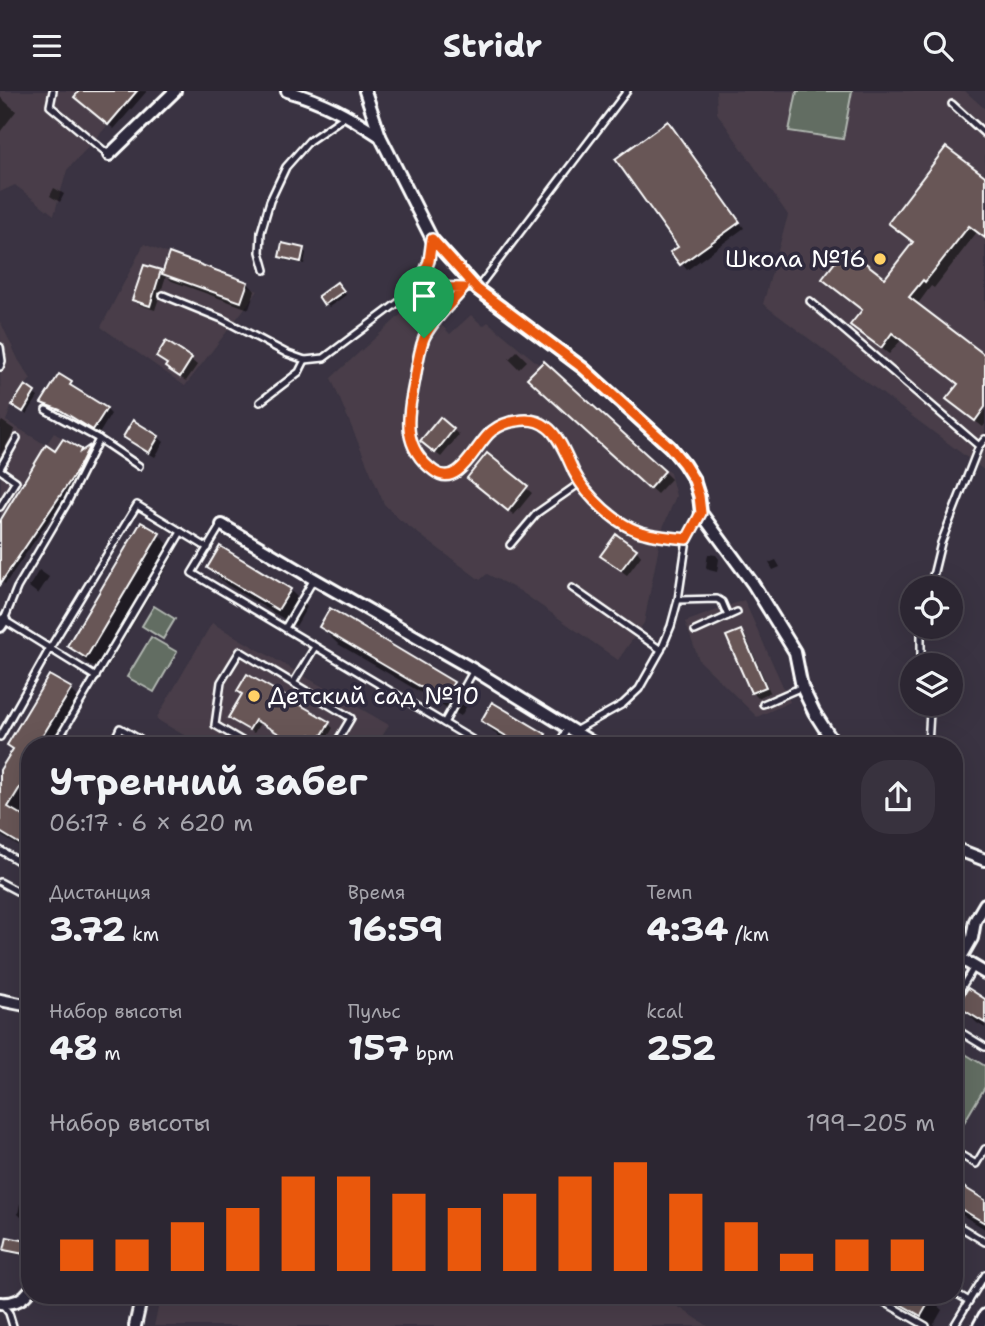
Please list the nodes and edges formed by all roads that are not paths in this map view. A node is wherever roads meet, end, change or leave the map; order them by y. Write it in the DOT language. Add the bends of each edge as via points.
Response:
graph roads {
  1 [pos="53,91"];
  2 [pos="175,91"];
  3 [pos="287,91"];
  4 [pos="365,91"];
  5 [pos="626,91"];
  6 [pos="952,104"];
  7 [pos="348,115"];
  8 [pos="985,134"];
  9 [pos="380,136"];
  10 [pos="109,155"];
  11 [pos="432,239"];
  12 [pos="265,270"];
  13 [pos="419,287"];
  14 [pos="464,288"];
  15 [pos="477,289"];
  16 [pos="163,295"];
  17 [pos="810,301"];
  18 [pos="0,347"];
  19 [pos="304,360"];
  20 [pos="0,367"];
  21 [pos="260,402"];
  22 [pos="46,411"];
  23 [pos="17,439"];
  24 [pos="99,439"];
  25 [pos="985,439"];
  26 [pos="979,446"];
  27 [pos="139,466"];
  28 [pos="0,469"];
  29 [pos="580,484"];
  30 [pos="0,507"];
  31 [pos="701,513"];
  32 [pos="222,524"];
  33 [pos="181,532"];
  34 [pos="687,539"];
  35 [pos="510,545"];
  36 [pos="208,548"];
  37 [pos="933,576"];
  38 [pos="314,579"];
  39 [pos="572,588"];
  40 [pos="678,600"];
  41 [pos="737,612"];
  42 [pos="728,616"];
  43 [pos="1,621"];
  44 [pos="285,628"];
  45 [pos="695,631"];
  46 [pos="315,647"];
  47 [pos="50,648"];
  48 [pos="661,650"];
  49 [pos="474,670"];
  50 [pos="96,677"];
  51 [pos="293,683"];
  52 [pos="802,687"];
  53 [pos="763,704"];
  54 [pos="930,716"];
  55 [pos="444,723"];
  56 [pos="571,730"];
  57 [pos="0,737"];
  58 [pos="60,737"];
  59 [pos="116,737"];
  60 [pos="136,737"];
  61 [pos="235,737"];
  62 [pos="340,737"];
  63 [pos="468,737"];
  64 [pos="565,737"];
  65 [pos="583,737"];
  66 [pos="830,737"];
  67 [pos="928,737"];
  68 [pos="0,850"];
  69 [pos="963,851"];
  70 [pos="985,860"];
  71 [pos="21,863"];
  72 [pos="0,882"];
  73 [pos="21,893"];
  74 [pos="985,904"];
  75 [pos="963,949"];
  76 [pos="963,960"];
  77 [pos="974,966"];
  78 [pos="985,973"];
  79 [pos="963,985"];
  80 [pos="0,1000"];
  81 [pos="21,1004"];
  82 [pos="963,1034"];
  83 [pos="985,1047"];
  84 [pos="985,1149"];
  85 [pos="963,1156"];
  86 [pos="963,1229"];
  87 [pos="985,1242"];
  88 [pos="985,1275"];
  89 [pos="963,1297"];
  90 [pos="21,1299"];
  91 [pos="969,1301"];
  92 [pos="1,1303"];
  93 [pos="140,1304"];
  94 [pos="888,1304"];
  95 [pos="985,1315"];
  96 [pos="13,1326"];
  97 [pos="135,1326"];
  98 [pos="926,1326"];
  99 [pos="954,1326"];
  100 [pos="979,1326"];
  1 -- 10 [label="lane" via="50,107"];
  2 -- 10 [label="street"];
  3 -- 7 [label="street"];
  4 -- 9 [label="street"];
  5 -- 15 [label="lane"];
  6 -- 8 [label="lane"];
  7 -- 9 [label="street"];
  7 -- 12 [label="lane" via="309,141 286,167 261,232"];
  9 -- 11 [label="street"];
  11 -- 13 [label="lane"];
  11 -- 15 [label="street"];
  13 -- 14 [label="lane"];
  13 -- 19 [label="lane" via="324,358"];
  14 -- 15 [label="lane"];
  14 -- 29 [label="lane" via="424,338 408,418 418,456 436,473 454,475 490,432 505,423 534,421 548,427"];
  15 -- 31 [label="street" via="583,368 670,447 694,480"];
  16 -- 19 [label="lane"];
  17 -- 26 [label="lane"];
  18 -- 20 [label="lane"];
  19 -- 21 [label="lane" via="299,373"];
  22 -- 24 [label="lane"];
  23 -- 28 [label="lane"];
  24 -- 27 [label="lane"];
  24 -- 43 [label="lane"];
  25 -- 26 [label="lane"];
  26 -- 37 [label="lane"];
  28 -- 30 [label="lane" via="16,481"];
  29 -- 34 [label="lane" via="615,519 643,533"];
  29 -- 35 [label="lane" via="537,513"];
  31 -- 34 [label="lane"];
  31 -- 52 [label="street" via="795,652"];
  32 -- 36 [label="lane"];
  32 -- 38 [label="street"];
  33 -- 36 [label="lane"];
  33 -- 47 [label="lane" via="137,505"];
  33 -- 50 [label="lane"];
  34 -- 40 [label="lane"];
  36 -- 44 [label="lane" via="192,573"];
  38 -- 44 [label="lane"];
  38 -- 49 [label="street"];
  39 -- 48 [label="lane"];
  40 -- 42 [label="lane" via="717,599"];
  40 -- 48 [label="lane"];
  41 -- 42 [label="lane"];
  42 -- 45 [label="lane"];
  43 -- 47 [label="lane"];
  44 -- 46 [label="lane"];
  46 -- 51 [label="lane"];
  46 -- 55 [label="lane"];
  47 -- 50 [label="lane"];
  47 -- 57 [label="lane"];
  48 -- 56 [label="lane" via="639,689 623,704"];
  49 -- 55 [label="lane"];
  49 -- 56 [label="street"];
  50 -- 58 [label="lane"];
  51 -- 61 [label="lane" via="240,651 221,682 215,725"];
  51 -- 62 [label="lane" via="351,718"];
  52 -- 53 [label="lane"];
  52 -- 66 [label="street"];
  54 -- 67 [label="lane"];
  55 -- 63 [label="lane"];
  56 -- 64 [label="lane"];
  56 -- 65 [label="street"];
  59 -- 60 [label="lane" via="120,728"];
  68 -- 71 [label="lane"];
  69 -- 70 [label="street"];
  72 -- 73 [label="lane"];
  74 -- 75 [label="street"];
  76 -- 77 [label="street"];
  77 -- 78 [label="street"];
  77 -- 79 [label="lane"];
  80 -- 81 [label="street"];
  82 -- 83 [label="lane"];
  84 -- 85 [label="lane" via="976,1164"];
  86 -- 87 [label="lane"];
  88 -- 91 [label="lane"];
  89 -- 91 [label="lane"];
  90 -- 92 [label="street"];
  91 -- 99 [label="lane"];
  92 -- 96 [label="lane"];
  93 -- 97 [label="street"];
  94 -- 98 [label="lane"];
  95 -- 100 [label="street"];
}
